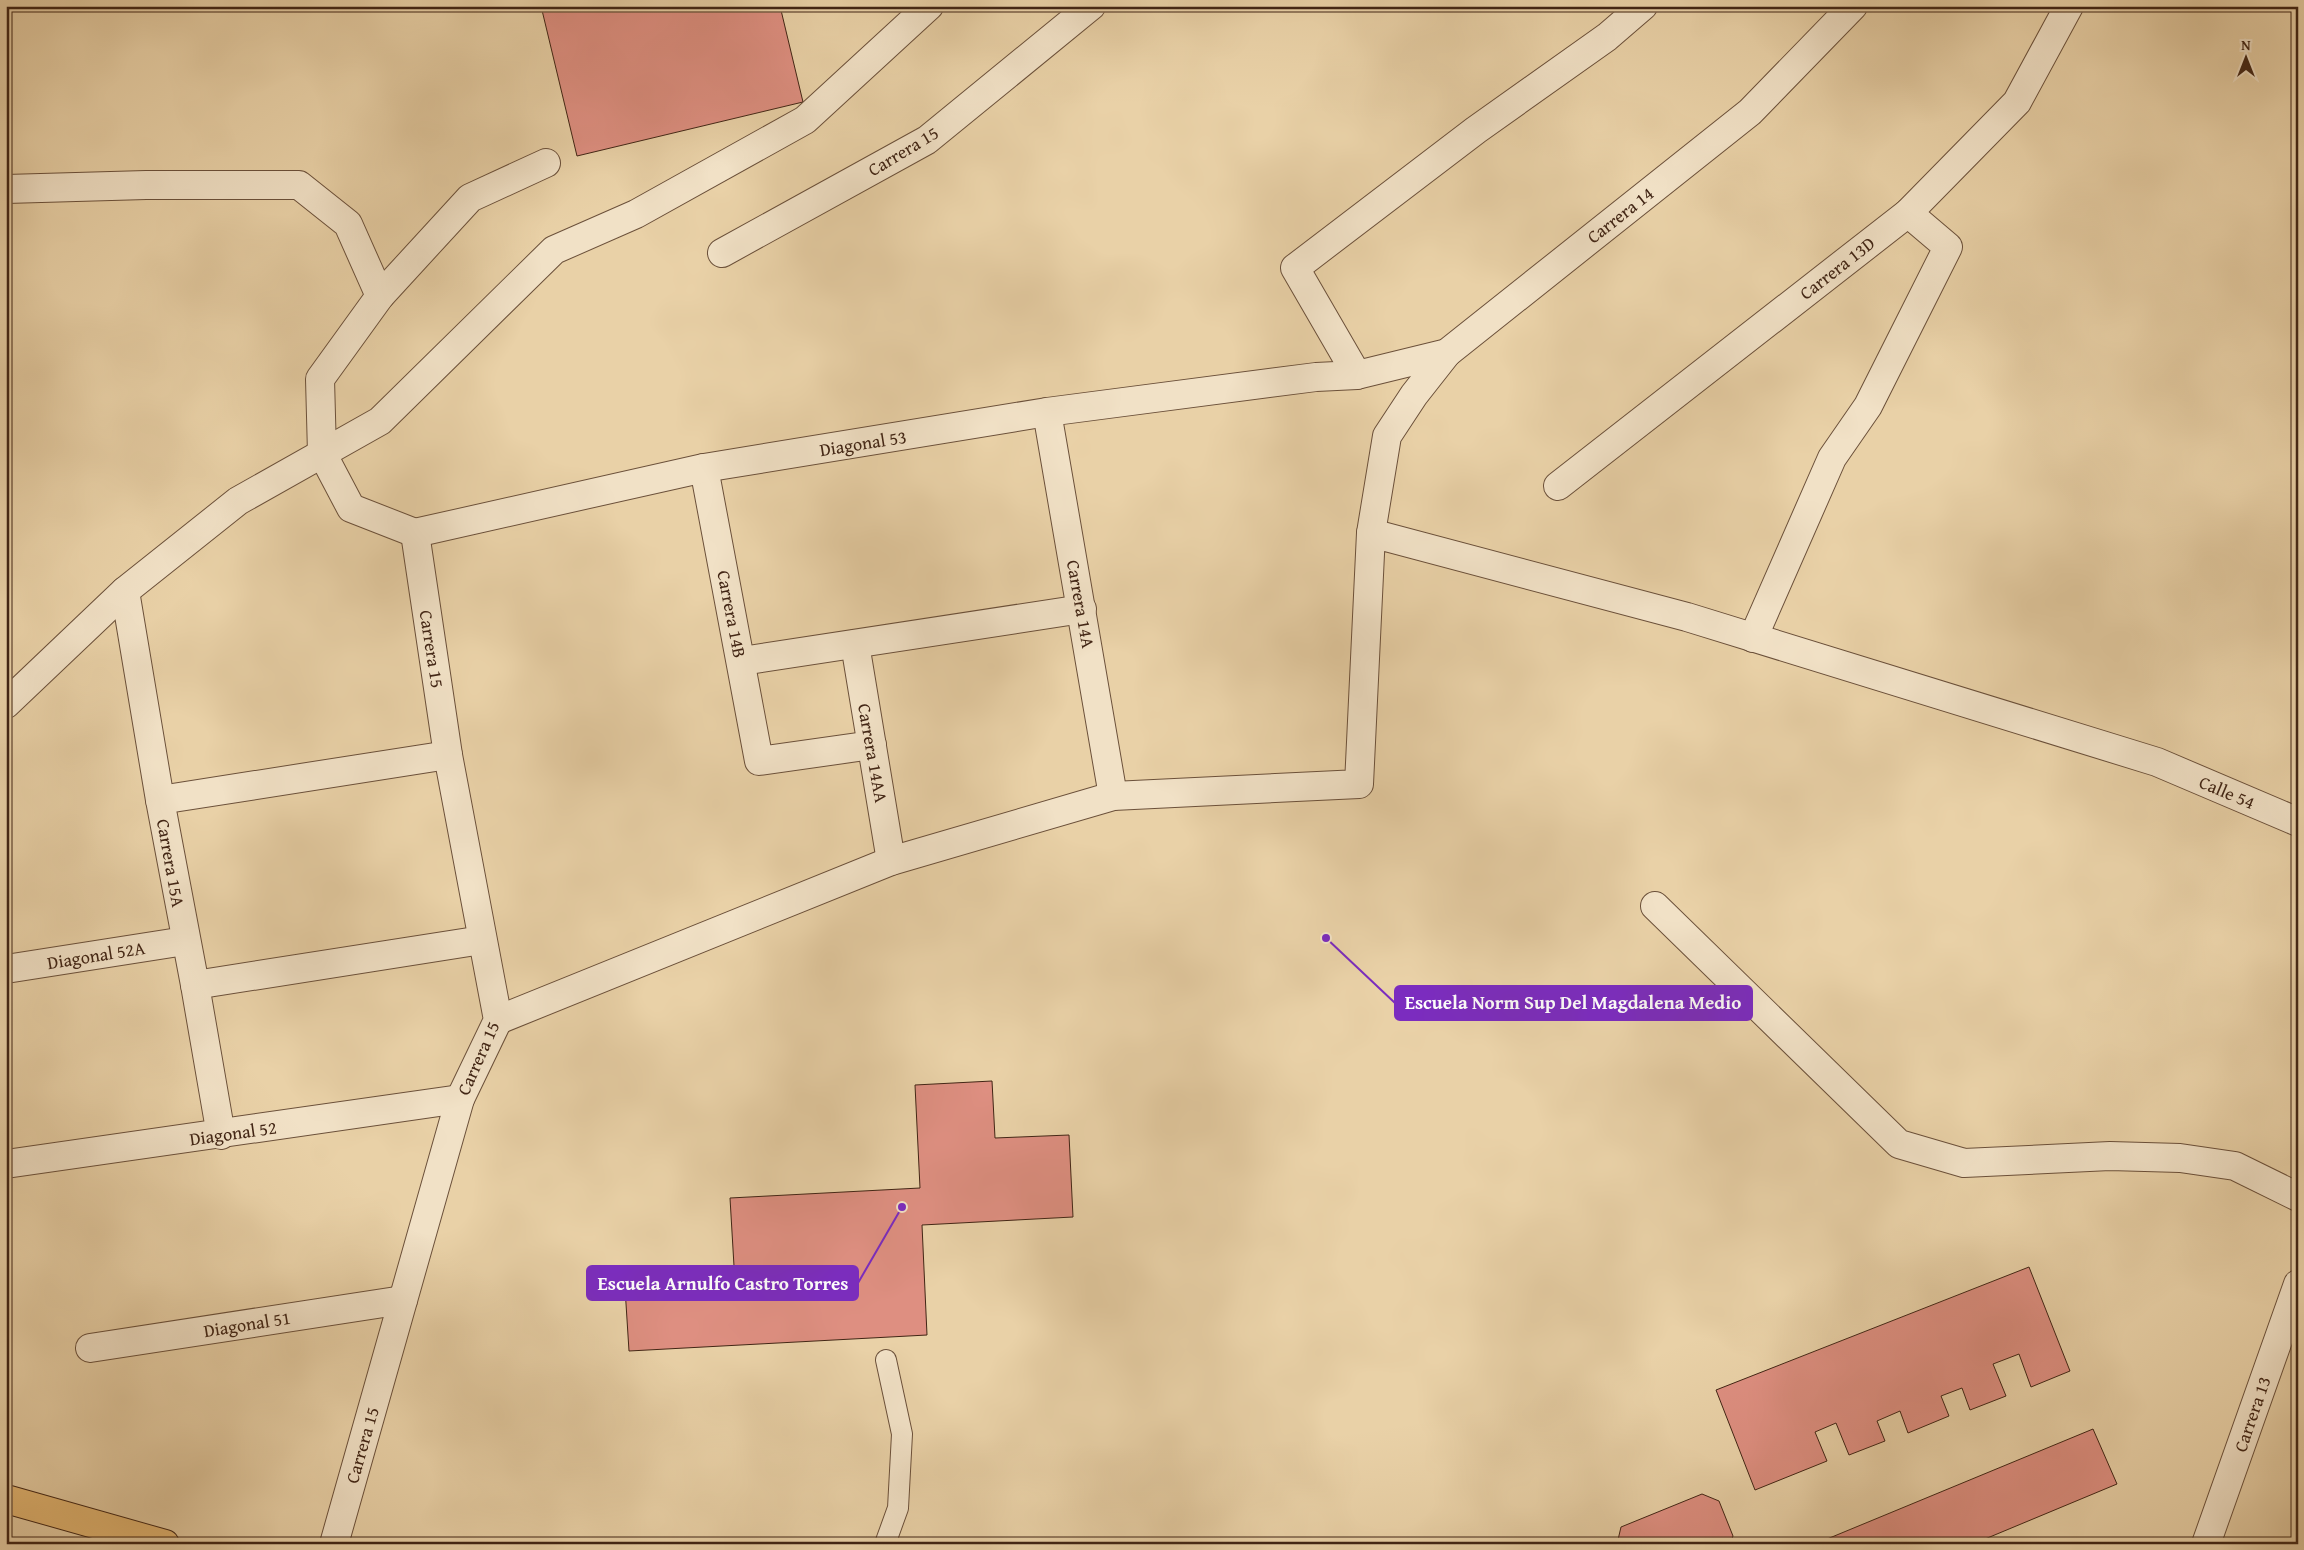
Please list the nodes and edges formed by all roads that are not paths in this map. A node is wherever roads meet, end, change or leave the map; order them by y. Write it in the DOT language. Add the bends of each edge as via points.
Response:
graph roads {
  1 [pos="929,6"];
  2 [pos="1090,6"];
  3 [pos="1643,6"];
  4 [pos="1853,6"];
  5 [pos="2069,6"];
  6 [pos="546,163"];
  7 [pos="6,188"];
  8 [pos="1908,213"];
  9 [pos="722,252"];
  10 [pos="380,296"];
  11 [pos="1447,353"];
  12 [pos="1357,375"];
  13 [pos="1316,377"];
  14 [pos="1047,412"];
  15 [pos="322,453"];
  16 [pos="704,468"];
  17 [pos="1558,486"];
  18 [pos="415,533"];
  19 [pos="1371,534"];
  20 [pos="125,591"];
  21 [pos="1082,609"];
  22 [pos="1753,638"];
  23 [pos="854,644"];
  24 [pos="742,662"];
  25 [pos="6,704"];
  26 [pos="872,745"];
  27 [pos="448,755"];
  28 [pos="1113,796"];
  29 [pos="160,800"];
  30 [pos="2298,822"];
  31 [pos="891,861"];
  32 [pos="1655,906"];
  33 [pos="482,940"];
  34 [pos="185,941"];
  35 [pos="6,969"];
  36 [pos="195,985"];
  37 [pos="498,1020"];
  38 [pos="460,1099"];
  39 [pos="221,1135"];
  40 [pos="6,1164"];
  41 [pos="2298,1197"];
  42 [pos="2298,1284"];
  43 [pos="403,1300"];
  44 [pos="90,1348"];
  45 [pos="886,1360"];
  46 [pos="6,1499"];
  47 [pos="165,1544"];
  48 [pos="334,1544"];
  49 [pos="885,1544"];
  50 [pos="2206,1544"];
  1 -- 15 [label="street" via="805,120 636,214 554,250 380,420"];
  2 -- 9 [label="street, Carrera 15" via="927,140"];
  3 -- 12 [label="street" via="1607,37 1476,130 1295,268"];
  4 -- 11 [label="street, Carrera 14" via="1750,112"];
  5 -- 8 [label="street, Carrera 13D" via="2017,102"];
  6 -- 10 [label="street" via="470,198"];
  7 -- 10 [label="street" via="299,185 348,224"];
  8 -- 17 [label="street, Carrera 13D"];
  8 -- 22 [label="street" via="1948,247 1868,406 1832,458"];
  10 -- 15 [label="street" via="320,379"];
  11 -- 12 [label="street, Carrera 14"];
  11 -- 19 [label="street" via="1387,436"];
  12 -- 13 [label="street, Carrera 14"];
  13 -- 14 [label="street, Diagonal 53"];
  14 -- 16 [label="street, Diagonal 53"];
  14 -- 21 [label="street, Carrera 14A"];
  15 -- 18 [label="street" via="351,508"];
  15 -- 20 [label="street" via="238,501"];
  16 -- 18 [label="street, Diagonal 53"];
  16 -- 24 [label="street, Carrera 14B"];
  18 -- 27 [label="street, Carrera 15"];
  19 -- 22 [label="street, Calle 54" via="1687,617"];
  19 -- 28 [label="street" via="1359,784"];
  20 -- 25 [label="street"];
  20 -- 29 [label="street, Carrera 15A"];
  21 -- 23 [label="street"];
  21 -- 28 [label="street, Carrera 14A"];
  22 -- 30 [label="street, Calle 54" via="2156,762"];
  23 -- 24 [label="street"];
  23 -- 26 [label="street, Carrera 14AA"];
  24 -- 26 [label="street, Carrera 14B" via="760,761"];
  26 -- 31 [label="street, Carrera 14AA"];
  27 -- 29 [label="street"];
  27 -- 33 [label="street, Carrera 15"];
  28 -- 31 [label="street"];
  29 -- 34 [label="street, Carrera 15A"];
  31 -- 37 [label="street"];
  32 -- 41 [label="street" via="1899,1144 1964,1163 2110,1156 2180,1158 2235,1166"];
  33 -- 36 [label="street"];
  33 -- 37 [label="street, Carrera 15"];
  34 -- 35 [label="street, Diagonal 52A"];
  34 -- 36 [label="street, Carrera 15A"];
  36 -- 39 [label="street, Carrera 15A"];
  37 -- 38 [label="street, Carrera 15"];
  38 -- 39 [label="street, Diagonal 52"];
  38 -- 43 [label="street, Carrera 15"];
  39 -- 40 [label="street, Diagonal 52"];
  42 -- 50 [label="street, Carrera 13"];
  43 -- 44 [label="street, Diagonal 51"];
  43 -- 48 [label="street, Carrera 15"];
  45 -- 49 [label="lane" via="902,1434 898,1508"];
  46 -- 47 [label="main road"];
}
